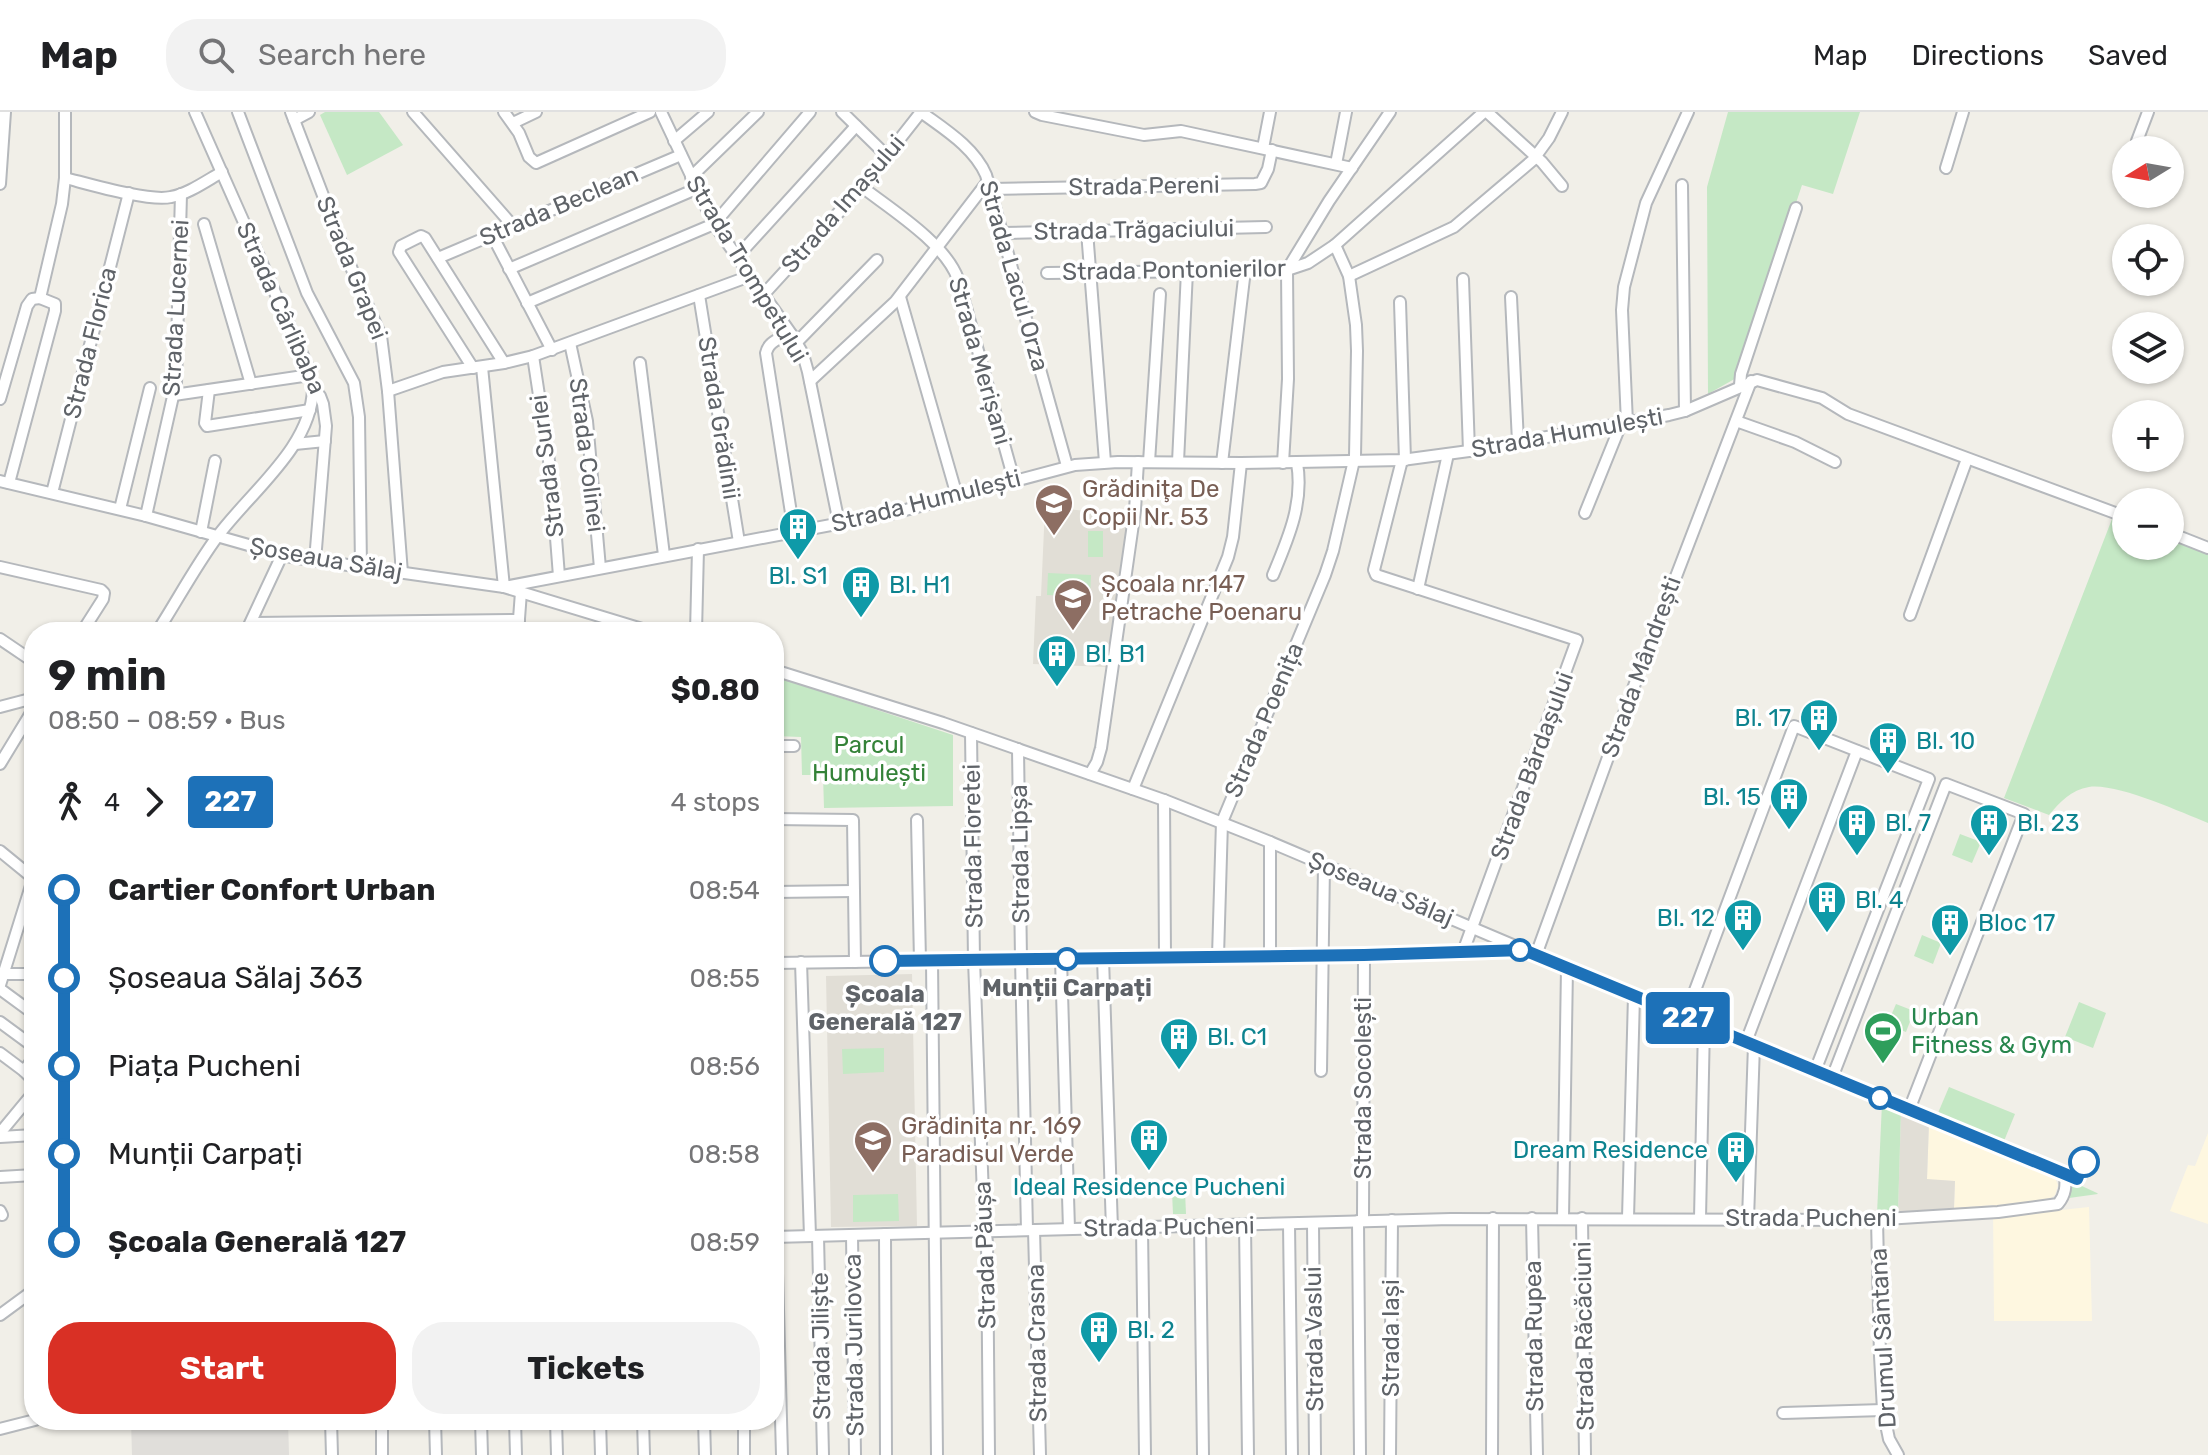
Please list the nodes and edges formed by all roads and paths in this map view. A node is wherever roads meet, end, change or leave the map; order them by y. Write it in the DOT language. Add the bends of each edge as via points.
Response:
graph roads {
  1 [pos="5,112"];
  2 [pos="65,112"];
  3 [pos="195,112"];
  4 [pos="238,112"];
  5 [pos="309,112"];
  6 [pos="413,112"];
  7 [pos="504,112"];
  8 [pos="536,112"];
  9 [pos="650,112"];
  10 [pos="661,112"];
  11 [pos="708,112"];
  12 [pos="758,112"];
  13 [pos="810,112"];
  14 [pos="842,112"];
  15 [pos="921,112"];
  16 [pos="1035,112"];
  17 [pos="1270,112"];
  18 [pos="1346,112"];
  19 [pos="1390,112"];
  20 [pos="1486,112"];
  21 [pos="1562,112"];
  22 [pos="1963,112"];
  23 [pos="2148,112"];
  24 [pos="1687,113"];
  25 [pos="292,116"];
  26 [pos="513,123"];
  27 [pos="856,126"];
  28 [pos="2139,136"];
  29 [pos="674,141"];
  30 [pos="1267,149"];
  31 [pos="681,155"];
  32 [pos="887,156"];
  33 [pos="1536,157"];
  34 [pos="1336,164"];
  35 [pos="1352,168"];
  36 [pos="1946,168"];
  37 [pos="222,172"];
  38 [pos="691,177"];
  39 [pos="65,178"];
  40 [pos="0,184"];
  41 [pos="989,185"];
  42 [pos="1682,185"];
  43 [pos="1562,186"];
  44 [pos="862,187"];
  45 [pos="696,189"];
  46 [pos="129,193"];
  47 [pos="181,194"];
  48 [pos="1796,208"];
  49 [pos="204,224"];
  50 [pos="714,224"];
  51 [pos="513,226"];
  52 [pos="1266,227"];
  53 [pos="1087,231"];
  54 [pos="1002,233"];
  55 [pos="492,235"];
  56 [pos="1335,245"];
  57 [pos="938,247"];
  58 [pos="737,257"];
  59 [pos="438,258"];
  60 [pos="877,260"];
  61 [pos="509,269"];
  62 [pos="1245,270"];
  63 [pos="1287,270"];
  64 [pos="1090,271"];
  65 [pos="1187,271"];
  66 [pos="1047,273"];
  67 [pos="750,276"];
  68 [pos="1349,276"];
  69 [pos="1463,279"];
  70 [pos="764,294"];
  71 [pos="1160,294"];
  72 [pos="699,295"];
  73 [pos="900,297"];
  74 [pos="1511,297"];
  75 [pos="40,298"];
  76 [pos="1400,302"];
  77 [pos="527,303"];
  78 [pos="795,339"];
  79 [pos="570,343"];
  80 [pos="552,350"];
  81 [pos="533,356"];
  82 [pos="504,363"];
  83 [pos="640,363"];
  84 [pos="478,367"];
  85 [pos="310,375"];
  86 [pos="810,381"];
  87 [pos="1745,383"];
  88 [pos="251,384"];
  89 [pos="150,388"];
  90 [pos="313,389"];
  91 [pos="209,390"];
  92 [pos="388,391"];
  93 [pos="174,395"];
  94 [pos="0,399"];
  95 [pos="310,410"];
  96 [pos="1685,411"];
  97 [pos="1736,421"];
  98 [pos="1624,423"];
  99 [pos="325,441"];
  100 [pos="1518,442"];
  101 [pos="295,444"];
  102 [pos="1469,451"];
  103 [pos="1448,454"];
  104 [pos="1967,459"];
  105 [pos="1403,460"];
  106 [pos="215,461"];
  107 [pos="1105,462"];
  108 [pos="1143,462"];
  109 [pos="1178,462"];
  110 [pos="1354,462"];
  111 [pos="1835,462"];
  112 [pos="1222,463"];
  113 [pos="1241,463"];
  114 [pos="1283,463"];
  115 [pos="1297,463"];
  116 [pos="1067,466"];
  117 [pos="1014,480"];
  118 [pos="4,482"];
  119 [pos="52,493"];
  120 [pos="957,496"];
  121 [pos="120,509"];
  122 [pos="2112,512"];
  123 [pos="1585,513"];
  124 [pos="146,516"];
  125 [pos="839,523"];
  126 [pos="201,532"];
  127 [pos="794,532"];
  128 [pos="217,537"];
  129 [pos="2184,539"];
  130 [pos="739,542"];
  131 [pos="2208,548"];
  132 [pos="698,549"];
  133 [pos="282,555"];
  134 [pos="664,555"];
  135 [pos="315,561"];
  136 [pos="0,567"];
  137 [pos="361,567"];
  138 [pos="600,568"];
  139 [pos="402,573"];
  140 [pos="1273,575"];
  141 [pos="559,576"];
  142 [pos="504,587"];
  143 [pos="1418,589"];
  144 [pos="521,592"];
  145 [pos="558,604"];
  146 [pos="1910,615"];
  147 [pos="88,622"];
  148 [pos="163,622"];
  149 [pos="250,622"];
  150 [pos="518,622"];
  151 [pos="618,622"];
  152 [pos="696,622"];
  153 [pos="0,639"];
  154 [pos="24,655"];
  155 [pos="784,673"];
  156 [pos="24,701"];
  157 [pos="0,707"];
  158 [pos="24,724"];
  159 [pos="971,733"];
  160 [pos="784,746"];
  161 [pos="794,746"];
  162 [pos="1018,749"];
  163 [pos="1857,751"];
  164 [pos="0,764"];
  165 [pos="1090,774"];
  166 [pos="1133,789"];
  167 [pos="1164,800"];
  168 [pos="784,819"];
  169 [pos="917,820"];
  170 [pos="1222,822"];
  171 [pos="1270,842"];
  172 [pos="0,851"];
  173 [pos="1324,865"];
  174 [pos="24,869"];
  175 [pos="854,891"];
  176 [pos="784,892"];
  177 [pos="24,917"];
  178 [pos="1472,927"];
  179 [pos="1524,950"];
  180 [pos="1463,952"];
  181 [pos="1364,955"];
  182 [pos="1536,955"];
  183 [pos="1218,956"];
  184 [pos="1270,956"];
  185 [pos="1322,956"];
  186 [pos="1165,957"];
  187 [pos="1103,958"];
  188 [pos="1021,959"];
  189 [pos="1061,959"];
  190 [pos="974,960"];
  191 [pos="926,961"];
  192 [pos="801,962"];
  193 [pos="855,962"];
  194 [pos="784,963"];
  195 [pos="1567,968"];
  196 [pos="24,976"];
  197 [pos="1,981"];
  198 [pos="1634,996"];
  199 [pos="24,1004"];
  200 [pos="1685,1017"];
  201 [pos="0,1022"];
  202 [pos="1704,1025"];
  203 [pos="24,1040"];
  204 [pos="1750,1044"];
  205 [pos="0,1053"];
  206 [pos="24,1071"];
  207 [pos="1321,1071"];
  208 [pos="1815,1071"];
  209 [pos="1832,1078"];
  210 [pos="24,1101"];
  211 [pos="1909,1110"];
  212 [pos="4,1120"];
  213 [pos="0,1135"];
  214 [pos="24,1135"];
  215 [pos="24,1176"];
  216 [pos="0,1177"];
  217 [pos="2058,1204"];
  218 [pos="1493,1218"];
  219 [pos="1532,1218"];
  220 [pos="1563,1218"];
  221 [pos="1582,1218"];
  222 [pos="1628,1218"];
  223 [pos="1700,1218"];
  224 [pos="1748,1219"];
  225 [pos="1877,1219"];
  226 [pos="1392,1220"];
  227 [pos="1361,1221"];
  228 [pos="1313,1223"];
  229 [pos="1289,1224"];
  230 [pos="1245,1225"];
  231 [pos="1200,1226"];
  232 [pos="1142,1228"];
  233 [pos="1069,1229"];
  234 [pos="1112,1229"];
  235 [pos="1031,1230"];
  236 [pos="985,1232"];
  237 [pos="936,1233"];
  238 [pos="885,1234"];
  239 [pos="852,1235"];
  240 [pos="814,1236"];
  241 [pos="784,1237"];
  242 [pos="24,1297"];
  243 [pos="0,1315"];
  244 [pos="1883,1410"];
  245 [pos="1783,1413"];
  246 [pos="24,1423"];
  247 [pos="0,1429"];
  248 [pos="331,1430"];
  249 [pos="382,1430"];
  250 [pos="435,1430"];
  251 [pos="481,1430"];
  252 [pos="515,1430"];
  253 [pos="556,1430"];
  254 [pos="600,1430"];
  255 [pos="643,1430"];
  256 [pos="704,1430"];
  257 [pos="744,1430"];
  258 [pos="781,1430"];
  259 [pos="332,1455"];
  260 [pos="382,1455"];
  261 [pos="436,1455"];
  262 [pos="482,1455"];
  263 [pos="516,1455"];
  264 [pos="557,1455"];
  265 [pos="601,1455"];
  266 [pos="644,1455"];
  267 [pos="705,1455"];
  268 [pos="744,1455"];
  269 [pos="782,1455"];
  270 [pos="823,1455"];
  271 [pos="855,1455"];
  272 [pos="886,1455"];
  273 [pos="937,1455"];
  274 [pos="989,1455"];
  275 [pos="1040,1455"];
  276 [pos="1145,1455"];
  277 [pos="1203,1455"];
  278 [pos="1248,1455"];
  279 [pos="1292,1455"];
  280 [pos="1315,1455"];
  281 [pos="1360,1455"];
  282 [pos="1390,1455"];
  283 [pos="1492,1455"];
  284 [pos="1537,1455"];
  285 [pos="1585,1455"];
  286 [pos="1898,1455"];
  1 -- 40 [label="street"];
  2 -- 39 [label="street"];
  3 -- 37 [label="street, Strada Cârlibaba"];
  4 -- 137 [label="street" via="307,293 354,383"];
  5 -- 25 [label="street"];
  6 -- 51 [label="street"];
  7 -- 26 [label="street"];
  8 -- 26 [label="street"];
  9 -- 26 [label="street" via="532,162"];
  10 -- 29 [label="street, Strada Trompetului"];
  11 -- 29 [label="street"];
  12 -- 38 [label="street"];
  13 -- 50 [label="street"];
  14 -- 27 [label="street"];
  15 -- 32 [label="street, Strada Imașului"];
  15 -- 41 [label="street, Strada Lacul Orza" via="969,150"];
  16 -- 30 [label="street" via="1144,135 1181,131"];
  17 -- 30 [label="street"];
  18 -- 34 [label="street"];
  19 -- 35 [label="street"];
  20 -- 33 [label="street, Strada Pontonierilor"];
  20 -- 56 [label="street, Strada Pontonierilor"];
  21 -- 33 [label="street"];
  22 -- 36 [label="street"];
  23 -- 28 [label="street"];
  24 -- 98 [label="street" via="1646,203 1624,287"];
  25 -- 92 [label="street, Strada Grapei" via="377,325"];
  27 -- 32 [label="street"];
  27 -- 58 [label="street"];
  29 -- 31 [label="street, Strada Trompetului"];
  30 -- 34 [label="street"];
  30 -- 41 [label="street, Strada Pereni" via="1265,178 1259,184"];
  31 -- 38 [label="street, Strada Trompetului"];
  31 -- 51 [label="street, Strada Beclean"];
  32 -- 44 [label="street, Strada Imașului"];
  33 -- 43 [label="street, Strada Pontonierilor"];
  33 -- 68 [label="street" via="1448,231"];
  34 -- 35 [label="street"];
  35 -- 63 [label="street"];
  37 -- 47 [label="street"];
  37 -- 85 [label="street, Strada Cârlibaba"];
  38 -- 45 [label="street, Strada Trompetului"];
  39 -- 46 [label="street"];
  39 -- 75 [label="street"];
  41 -- 54 [label="street, Strada Lacul Orza"];
  41 -- 57 [label="street"];
  42 -- 96 [label="street, Strada Humulești"];
  44 -- 57 [label="street, Strada Merișani"];
  44 -- 70 [label="street, Strada Imașului"];
  45 -- 50 [label="street, Strada Trompetului"];
  45 -- 61 [label="street"];
  46 -- 47 [label="street" via="165,198"];
  46 -- 119 [label="street, Strada Florica"];
  47 -- 93 [label="street, Strada Lucernei"];
  48 -- 87 [label="street, Strada Mândrești" via="1741,374"];
  49 -- 88 [label="street"];
  50 -- 58 [label="street, Strada Trompetului"];
  50 -- 77 [label="street"];
  51 -- 55 [label="street, Strada Beclean"];
  52 -- 53 [label="street, Strada Trăgaciului"];
  53 -- 54 [label="street, Strada Trăgaciului"];
  53 -- 64 [label="street"];
  54 -- 116 [label="street, Strada Lacul Orza"];
  55 -- 59 [label="street, Strada Beclean"];
  55 -- 61 [label="street"];
  56 -- 63 [label="street, Strada Pontonierilor"];
  56 -- 68 [label="street, Strada Poenița"];
  57 -- 73 [label="street"];
  57 -- 117 [label="street, Strada Merișani" via="958,279"];
  58 -- 67 [label="street, Strada Trompetului"];
  59 -- 82 [label="street"];
  59 -- 84 [label="street" via="421,236 399,249"];
  60 -- 78 [label="street"];
  61 -- 77 [label="street"];
  62 -- 63 [label="street, Strada Pontonierilor"];
  62 -- 65 [label="street, Strada Pontonierilor"];
  62 -- 112 [label="street"];
  63 -- 114 [label="street"];
  64 -- 65 [label="street, Strada Pontonierilor"];
  64 -- 66 [label="street, Strada Pontonierilor"];
  64 -- 107 [label="street"];
  65 -- 109 [label="street"];
  67 -- 70 [label="street, Strada Trompetului"];
  67 -- 72 [label="street"];
  68 -- 110 [label="street, Strada Poenița" via="1357,351"];
  69 -- 102 [label="street"];
  70 -- 78 [label="street, Strada Trompetului"];
  71 -- 108 [label="street"];
  72 -- 79 [label="street"];
  72 -- 130 [label="street, Strada Grădinii"];
  73 -- 86 [label="street"];
  73 -- 120 [label="street"];
  74 -- 100 [label="street"];
  75 -- 94 [label="street" via="27,306"];
  75 -- 118 [label="street" via="55,304 55,311"];
  76 -- 105 [label="street"];
  77 -- 80 [label="street"];
  78 -- 86 [label="street, Strada Trompetului"];
  78 -- 127 [label="street" via="770,343 766,353"];
  79 -- 80 [label="street"];
  79 -- 138 [label="street, Strada Colinei" via="587,421"];
  80 -- 81 [label="street"];
  81 -- 82 [label="street"];
  81 -- 141 [label="street, Strada Surlei" via="551,474"];
  82 -- 84 [label="street"];
  83 -- 134 [label="street"];
  84 -- 92 [label="street" via="443,372"];
  84 -- 142 [label="street"];
  85 -- 88 [label="street"];
  85 -- 90 [label="street, Strada Cârlibaba"];
  86 -- 125 [label="street, Strada Trompetului"];
  87 -- 96 [label="street, Strada Humulești"];
  87 -- 97 [label="street, Strada Mândrești"];
  87 -- 104 [label="street" via="1760,380 1822,398 1848,414"];
  88 -- 91 [label="street"];
  89 -- 121 [label="street"];
  90 -- 95 [label="street"];
  90 -- 99 [label="street, Strada Cârlibaba" via="323,404"];
  91 -- 93 [label="street"];
  91 -- 95 [label="street" via="207,426"];
  92 -- 139 [label="street, Strada Grapei"];
  93 -- 124 [label="street, Strada Lucernei"];
  95 -- 101 [label="street"];
  96 -- 98 [label="street, Strada Humulești"];
  97 -- 111 [label="street"];
  97 -- 182 [label="street, Strada Mândrești"];
  98 -- 100 [label="street, Strada Humulești"];
  98 -- 123 [label="street"];
  99 -- 101 [label="street"];
  99 -- 135 [label="street, Strada Cârlibaba"];
  100 -- 102 [label="street, Strada Humulești"];
  101 -- 128 [label="street"];
  102 -- 103 [label="street, Strada Humulești"];
  103 -- 105 [label="street, Strada Humulești"];
  103 -- 143 [label="street"];
  104 -- 122 [label="street"];
  104 -- 146 [label="street"];
  105 -- 110 [label="street, Strada Humulești"];
  105 -- 143 [label="street" via="1374,570"];
  106 -- 126 [label="street"];
  107 -- 108 [label="street, Strada Humulești"];
  107 -- 116 [label="street, Strada Humulești"];
  108 -- 109 [label="street, Strada Humulești"];
  108 -- 165 [label="street" via="1101,748"];
  109 -- 112 [label="street, Strada Humulești"];
  110 -- 115 [label="street, Strada Humulești"];
  110 -- 170 [label="street, Strada Poenița" via="1325,575"];
  112 -- 113 [label="street, Strada Humulești"];
  113 -- 114 [label="street, Strada Humulești"];
  113 -- 166 [label="street" via="1231,547"];
  114 -- 115 [label="street, Strada Humulești"];
  115 -- 140 [label="street" via="1296,511"];
  116 -- 117 [label="street, Strada Humulești"];
  117 -- 120 [label="street, Strada Humulești"];
  118 -- 119 [label="street, Șoseaua Sălaj"];
  119 -- 121 [label="street, Șoseaua Sălaj"];
  120 -- 125 [label="street, Strada Humulești"];
  121 -- 124 [label="street, Șoseaua Sălaj"];
  124 -- 126 [label="street, Șoseaua Sălaj"];
  125 -- 127 [label="street, Strada Humulești"];
  126 -- 128 [label="street, Șoseaua Sălaj"];
  127 -- 130 [label="street, Strada Humulești"];
  128 -- 133 [label="street, Șoseaua Sălaj"];
  128 -- 148 [label="street"];
  129 -- 131 [label="street"];
  130 -- 132 [label="street, Strada Humulești"];
  132 -- 134 [label="street, Strada Humulești"];
  132 -- 152 [label="street"];
  133 -- 135 [label="street, Șoseaua Sălaj"];
  133 -- 149 [label="street"];
  134 -- 138 [label="street, Strada Humulești"];
  135 -- 137 [label="street, Șoseaua Sălaj"];
  136 -- 147 [label="street" via="101,590 103,599"];
  137 -- 139 [label="street, Șoseaua Sălaj"];
  138 -- 141 [label="street, Strada Humulești"];
  139 -- 142 [label="street, Șoseaua Sălaj"];
  141 -- 142 [label="street, Strada Humulești"];
  141 -- 145 [label="street, Strada Surlei" via="548,588"];
  142 -- 144 [label="street, Șoseaua Sălaj"];
  143 -- 178 [label="street, Strada Bărdașului" via="1575,638 1577,643"];
  144 -- 145 [label="street, Șoseaua Sălaj"];
  144 -- 150 [label="street"];
  145 -- 151 [label="street, Șoseaua Sălaj"];
  153 -- 154 [label="street"];
  155 -- 159 [label="street, Șoseaua Sălaj"];
  156 -- 157 [label="street"];
  158 -- 164 [label="street"];
  159 -- 162 [label="street, Șoseaua Sălaj"];
  159 -- 190 [label="street, Strada Floretei"];
  160 -- 161 [label="street"];
  162 -- 165 [label="street, Șoseaua Sălaj"];
  162 -- 188 [label="street, Strada Lipșa"];
  163 -- 200 [label="street" via="1794,726"];
  163 -- 204 [label="street"];
  163 -- 208 [label="street" via="1929,779"];
  165 -- 166 [label="street, Șoseaua Sălaj"];
  166 -- 167 [label="street, Șoseaua Sălaj"];
  167 -- 170 [label="street, Șoseaua Sălaj"];
  167 -- 186 [label="street"];
  168 -- 175 [label="street" via="853,820"];
  169 -- 191 [label="street"];
  170 -- 171 [label="street, Șoseaua Sălaj"];
  170 -- 183 [label="street"];
  171 -- 173 [label="street, Șoseaua Sălaj"];
  171 -- 184 [label="street"];
  172 -- 174 [label="street"];
  173 -- 178 [label="street, Șoseaua Sălaj"];
  173 -- 185 [label="street"];
  175 -- 176 [label="street"];
  175 -- 193 [label="street"];
  177 -- 197 [label="street"];
  178 -- 179 [label="street, Șoseaua Sălaj"];
  178 -- 180 [label="street"];
  179 -- 180 [label="street"];
  179 -- 182 [label="street, Șoseaua Sălaj"];
  180 -- 181 [label="street"];
  181 -- 185 [label="street"];
  181 -- 227 [label="street, Strada Socolești"];
  182 -- 195 [label="street, Șoseaua Sălaj"];
  183 -- 184 [label="street"];
  183 -- 186 [label="street"];
  184 -- 185 [label="street"];
  185 -- 207 [label="street"];
  186 -- 187 [label="street"];
  187 -- 189 [label="street"];
  187 -- 234 [label="street"];
  188 -- 189 [label="street"];
  188 -- 190 [label="street"];
  188 -- 235 [label="street, Strada Lipșa"];
  189 -- 233 [label="street"];
  190 -- 191 [label="street"];
  190 -- 236 [label="street, Strada Păușa"];
  191 -- 193 [label="street"];
  191 -- 237 [label="street"];
  192 -- 193 [label="street"];
  192 -- 194 [label="street"];
  192 -- 240 [label="street, Strada Jiliște"];
  195 -- 198 [label="street, Șoseaua Sălaj"];
  195 -- 220 [label="street"];
  196 -- 197 [label="street"];
  197 -- 199 [label="street"];
  198 -- 200 [label="street, Șoseaua Sălaj"];
  198 -- 222 [label="street"];
  200 -- 202 [label="street, Șoseaua Sălaj"];
  201 -- 203 [label="street"];
  202 -- 204 [label="street, Șoseaua Sălaj"];
  202 -- 223 [label="street"];
  204 -- 208 [label="street, Șoseaua Sălaj"];
  204 -- 224 [label="street"];
  205 -- 206 [label="street"];
  208 -- 209 [label="street, Șoseaua Sălaj"];
  209 -- 211 [label="street, Șoseaua Sălaj"];
  209 -- 211 [label="street" via="1946,784 2024,814"];
  210 -- 212 [label="street"];
  211 -- 217 [label="street, Șoseaua Sălaj" via="2065,1174"];
  212 -- 213 [label="street"];
  213 -- 214 [label="street"];
  215 -- 216 [label="street"];
  217 -- 225 [label="street, Strada Pucheni"];
  218 -- 219 [label="street, Strada Pucheni"];
  218 -- 226 [label="street, Strada Pucheni"];
  218 -- 283 [label="street"];
  219 -- 220 [label="street, Strada Pucheni"];
  219 -- 284 [label="street, Strada Rupea"];
  220 -- 221 [label="street, Strada Pucheni"];
  221 -- 222 [label="street, Strada Pucheni"];
  221 -- 285 [label="street, Strada Răcăciuni"];
  222 -- 223 [label="street, Strada Pucheni"];
  223 -- 224 [label="street, Strada Pucheni"];
  224 -- 225 [label="street, Strada Pucheni"];
  225 -- 244 [label="street, Drumul Sântana"];
  226 -- 227 [label="street, Strada Pucheni"];
  226 -- 282 [label="street, Strada Iași"];
  227 -- 228 [label="street, Strada Pucheni"];
  227 -- 281 [label="street, Strada Socolești"];
  228 -- 229 [label="street, Strada Pucheni"];
  228 -- 280 [label="street, Strada Vaslui"];
  229 -- 230 [label="street, Strada Pucheni"];
  229 -- 279 [label="street"];
  230 -- 231 [label="street, Strada Pucheni"];
  230 -- 278 [label="street"];
  231 -- 232 [label="street, Strada Pucheni"];
  231 -- 277 [label="street"];
  232 -- 234 [label="street, Strada Pucheni"];
  232 -- 276 [label="street"];
  233 -- 234 [label="street, Strada Pucheni"];
  233 -- 235 [label="street, Strada Pucheni"];
  235 -- 236 [label="street, Strada Pucheni"];
  235 -- 275 [label="street, Strada Crasna"];
  236 -- 237 [label="street, Strada Pucheni"];
  236 -- 274 [label="street, Strada Păușa"];
  237 -- 238 [label="street, Strada Pucheni"];
  237 -- 273 [label="street"];
  238 -- 239 [label="street, Strada Pucheni"];
  238 -- 272 [label="street"];
  239 -- 240 [label="street, Strada Pucheni"];
  239 -- 271 [label="street, Strada Jurilovca"];
  240 -- 241 [label="street, Strada Pucheni"];
  240 -- 270 [label="street, Strada Jiliște"];
  242 -- 243 [label="street"];
  244 -- 245 [label="street"];
  244 -- 286 [label="street, Drumul Sântana"];
  246 -- 247 [label="street"];
  248 -- 259 [label="street"];
  249 -- 260 [label="street"];
  250 -- 261 [label="street"];
  251 -- 262 [label="street"];
  252 -- 263 [label="street"];
  253 -- 264 [label="street"];
  254 -- 265 [label="street"];
  255 -- 266 [label="street"];
  256 -- 267 [label="street"];
  257 -- 268 [label="street"];
  258 -- 269 [label="street"];
}
